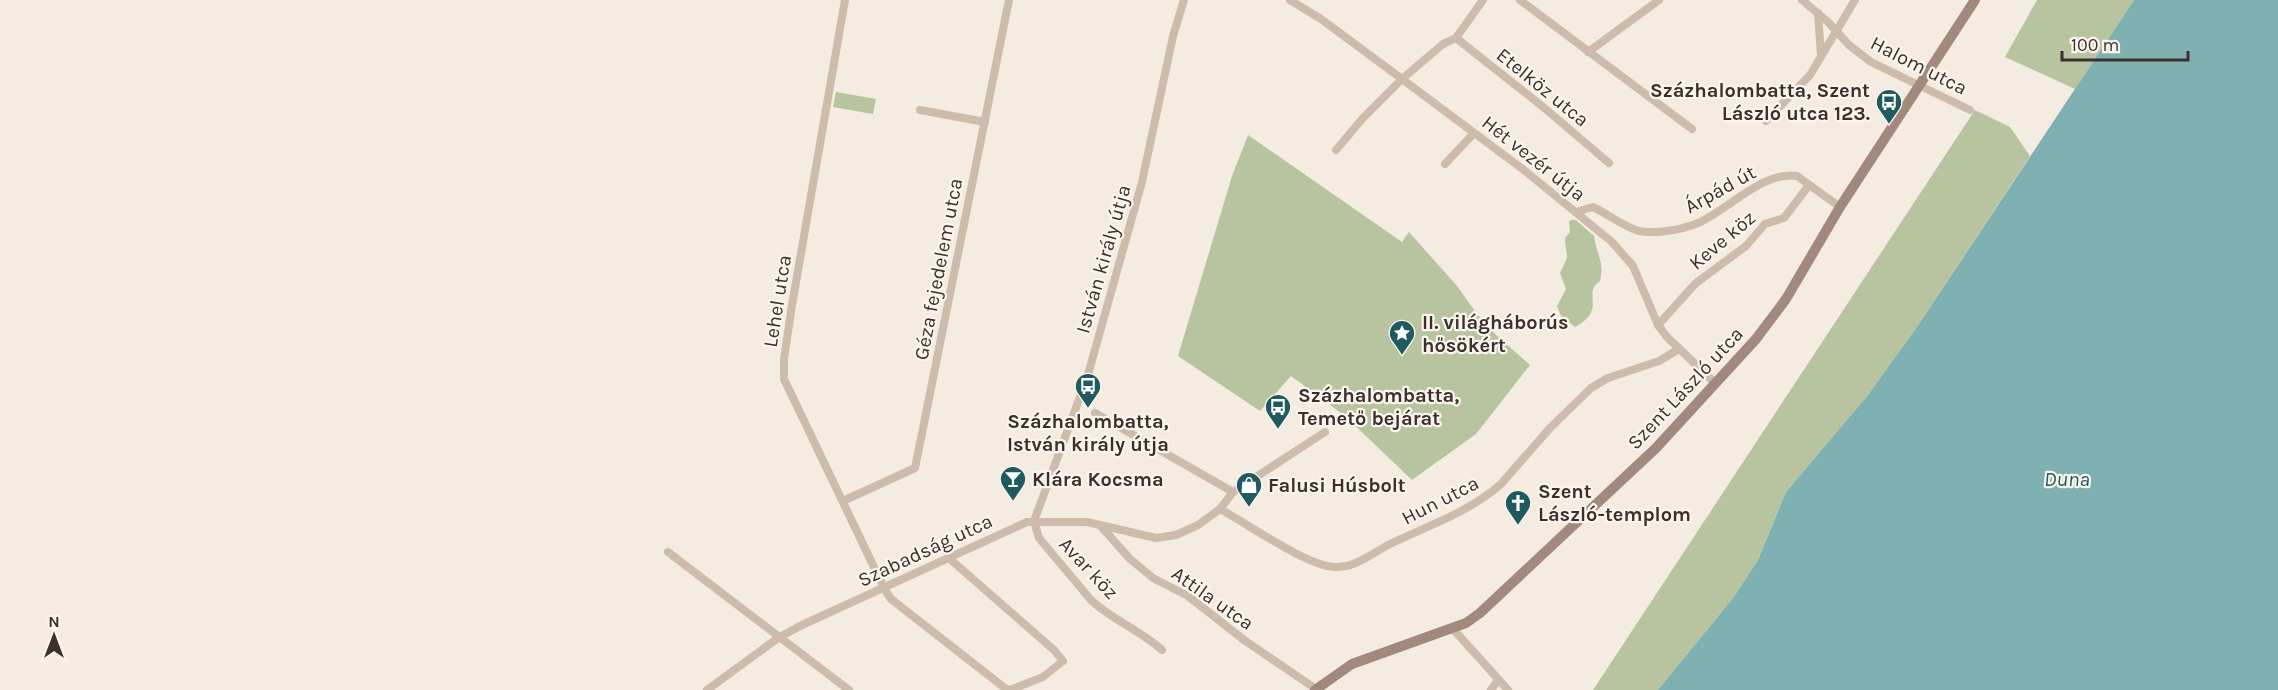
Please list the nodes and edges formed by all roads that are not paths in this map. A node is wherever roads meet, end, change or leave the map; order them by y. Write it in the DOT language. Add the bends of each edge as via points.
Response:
graph roads {
  1 [pos="845,0"];
  2 [pos="1010,0"];
  3 [pos="1184,0"];
  4 [pos="1290,0"];
  5 [pos="1483,0"];
  6 [pos="1520,0"];
  7 [pos="1659,0"];
  8 [pos="1802,0"];
  9 [pos="1975,0"];
  10 [pos="1855,1"];
  11 [pos="1863,1"];
  12 [pos="1818,13"];
  13 [pos="1837,32"];
  14 [pos="1456,38"];
  15 [pos="1588,52"];
  16 [pos="1821,57"];
  17 [pos="1402,79"];
  18 [pos="1920,87"];
  19 [pos="920,110"];
  20 [pos="1970,110"];
  21 [pos="1766,121"];
  22 [pos="985,122"];
  23 [pos="1692,129"];
  24 [pos="1474,133"];
  25 [pos="1336,150"];
  26 [pos="1609,163"];
  27 [pos="1445,164"];
  28 [pos="1809,185"];
  29 [pos="1839,207"];
  30 [pos="1576,212"];
  31 [pos="1658,325"];
  32 [pos="1679,349"];
  33 [pos="1715,383"];
  34 [pos="1095,413"];
  35 [pos="1325,432"];
  36 [pos="1233,492"];
  37 [pos="843,501"];
  38 [pos="1220,509"];
  39 [pos="1034,521"];
  40 [pos="1100,525"];
  41 [pos="668,552"];
  42 [pos="950,559"];
  43 [pos="884,588"];
  44 [pos="1453,629"];
  45 [pos="778,638"];
  46 [pos="1162,650"];
  47 [pos="1498,680"];
  48 [pos="1316,689"];
  49 [pos="707,690"];
  50 [pos="849,690"];
  51 [pos="1491,690"];
  52 [pos="1508,690"];
  1 -- 37 [label="street, Lehel utca" via="783,369 788,390"];
  2 -- 22 [label="street, Géza fejedelem utca"];
  3 -- 39 [label="street, István király útja" via="1147,161 1087,378"];
  4 -- 17 [label="street, Hét vezér útja"];
  5 -- 14 [label="street"];
  6 -- 15 [label="street"];
  7 -- 15 [label="street"];
  8 -- 12 [label="street, Halom utca"];
  9 -- 18 [label="street, Szent László utca"];
  10 -- 11 [label="street"];
  10 -- 13 [label="street"];
  12 -- 13 [label="street, Halom utca"];
  12 -- 16 [label="street"];
  13 -- 16 [label="street"];
  13 -- 18 [label="street, Halom utca" via="1871,62"];
  14 -- 17 [label="street" via="1443,44"];
  14 -- 26 [label="street, Etelköz utca"];
  15 -- 23 [label="street"];
  16 -- 21 [label="street" via="1810,75"];
  17 -- 24 [label="street, Hét vezér útja"];
  17 -- 25 [label="street"];
  18 -- 20 [label="street, Halom utca"];
  18 -- 29 [label="street, Szent László utca"];
  19 -- 22 [label="street"];
  22 -- 37 [label="street, Géza fejedelem utca" via="915,468"];
  24 -- 27 [label="street"];
  24 -- 30 [label="street, Hét vezér útja"];
  28 -- 29 [label="street, Árpád út"];
  28 -- 30 [label="street, Árpád út" via="1797,176 1782,176 1752,189 1699,222 1668,231 1635,230 1593,207"];
  28 -- 31 [label="street, Keve köz" via="1784,218 1765,224 1746,246 1696,283"];
  29 -- 33 [label="street, Szent László utca" via="1772,319"];
  30 -- 31 [label="street, Hét vezér útja" via="1628,259"];
  31 -- 32 [label="street, Hét vezér útja"];
  32 -- 33 [label="street, Hét vezér útja"];
  32 -- 38 [label="street, Hun utca" via="1591,388 1490,494 1354,565 1333,567 1307,559"];
  33 -- 44 [label="street, Szent László utca" via="1589,513 1480,613"];
  34 -- 36 [label="street"];
  35 -- 36 [label="street, Szabadság utca"];
  36 -- 38 [label="street, Szabadság utca"];
  37 -- 43 [label="street, Lehel utca"];
  38 -- 40 [label="street, Szabadság utca" via="1186,532 1167,537 1144,536"];
  39 -- 40 [label="street, Szabadság utca"];
  39 -- 42 [label="street, Szabadság utca"];
  39 -- 46 [label="street, Avar köz" via="1039,538 1090,600"];
  40 -- 48 [label="street, Attila utca" via="1153,578 1188,596"];
  41 -- 45 [label="street"];
  42 -- 43 [label="street, Szabadság utca"];
  42 -- 43 [label="street, Lehel utca" via="1063,661 1043,677 1006,689 891,599"];
  43 -- 45 [label="street, Szabadság utca"];
  44 -- 47 [label="street"];
  44 -- 48 [label="street, Szent László utca" via="1352,664"];
  45 -- 49 [label="street, Szabadság utca"];
  45 -- 50 [label="street"];
  47 -- 51 [label="street"];
  47 -- 52 [label="street"];
}
